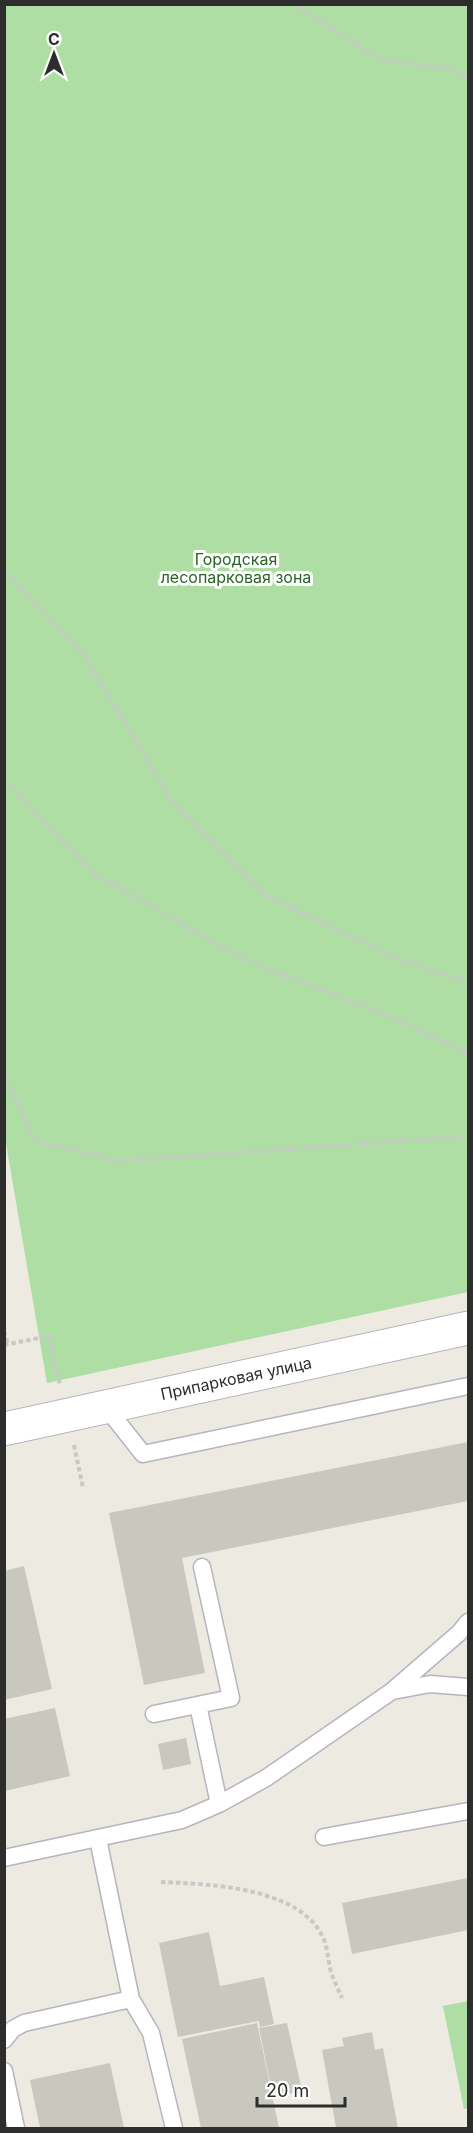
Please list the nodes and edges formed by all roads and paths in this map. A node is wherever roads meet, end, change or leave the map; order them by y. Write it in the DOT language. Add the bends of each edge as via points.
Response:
graph roads {
  1 [pos="294,4"];
  2 [pos="468,77"];
  3 [pos="4,571"];
  4 [pos="4,780"];
  5 [pos="468,982"];
  6 [pos="468,1054"];
  7 [pos="4,1074"];
  8 [pos="468,1136"];
  9 [pos="468,1328"];
  10 [pos="4,1331"];
  11 [pos="8,1344"];
  12 [pos="468,1386"];
  13 [pos="105,1407"];
  14 [pos="4,1429"];
  15 [pos="202,1568"];
  16 [pos="468,1623"];
  17 [pos="468,1687"];
  18 [pos="392,1691"];
  19 [pos="198,1705"];
  20 [pos="154,1714"];
  21 [pos="219,1804"];
  22 [pos="468,1811"];
  23 [pos="324,1837"];
  24 [pos="98,1839"];
  25 [pos="4,1858"];
  26 [pos="161,1882"];
  27 [pos="342,1998"];
  28 [pos="131,1999"];
  29 [pos="4,2040"];
  30 [pos="4,2071"];
  31 [pos="16,2128"];
  32 [pos="174,2128"];
  1 -- 2 [label="path" via="379,59 445,68"];
  3 -- 5 [label="path" via="85,656 169,798 267,896 399,960"];
  4 -- 6 [label="path" via="93,873 241,958 391,1017"];
  7 -- 8 [label="path" via="34,1141 119,1161"];
  9 -- 13 [label="street, Припарковая улица"];
  10 -- 11 [label="path"];
  12 -- 13 [label="lane" via="143,1454"];
  13 -- 14 [label="street, Припарковая улица"];
  15 -- 19 [label="lane" via="231,1698"];
  16 -- 18 [label="lane"];
  17 -- 18 [label="lane" via="430,1684"];
  18 -- 21 [label="lane" via="266,1778"];
  19 -- 20 [label="lane"];
  19 -- 21 [label="lane"];
  21 -- 24 [label="lane" via="182,1820"];
  22 -- 23 [label="lane"];
  24 -- 25 [label="lane"];
  24 -- 28 [label="lane"];
  26 -- 27 [label="path" via="247,1889 282,1900 311,1919 324,1939"];
  28 -- 29 [label="lane" via="24,2023"];
  28 -- 32 [label="lane" via="151,2032"];
  30 -- 31 [label="lane"];
}
